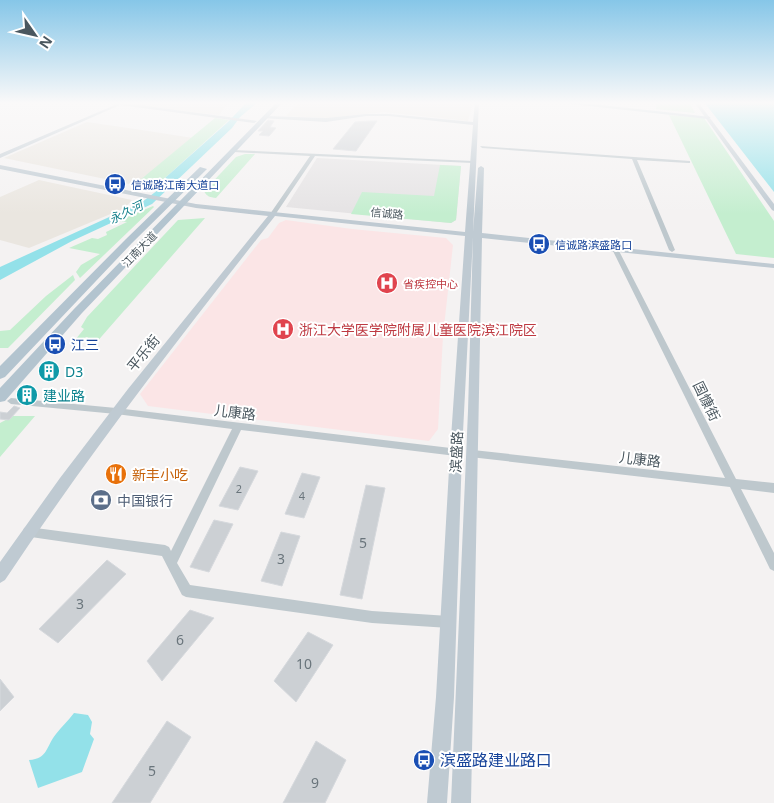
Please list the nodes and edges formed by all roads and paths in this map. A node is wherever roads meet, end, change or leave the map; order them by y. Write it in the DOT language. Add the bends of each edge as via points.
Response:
graph roads {
  1 [pos="38,139"];
  2 [pos="231,139"];
  3 [pos="244,139"];
  4 [pos="475,139"];
  5 [pos="482,139"];
  6 [pos="723,139"];
  7 [pos="482,147"];
  8 [pos="234,150"];
  9 [pos="314,154"];
  10 [pos="0,156"];
  11 [pos="634,158"];
  12 [pos="473,162"];
  13 [pos="688,162"];
  14 [pos="0,163"];
  15 [pos="0,167"];
  16 [pos="130,192"];
  17 [pos="172,200"];
  18 [pos="774,209"];
  19 [pos="275,212"];
  20 [pos="473,232"];
  21 [pos="615,249"];
  22 [pos="672,250"];
  23 [pos="774,260"];
  24 [pos="774,266"];
  25 [pos="0,374"];
  26 [pos="0,398"];
  27 [pos="11,401"];
  28 [pos="116,411"];
  29 [pos="238,426"];
  30 [pos="456,452"];
  31 [pos="473,454"];
  32 [pos="732,484"];
  33 [pos="774,488"];
  34 [pos="28,532"];
  35 [pos="171,564"];
  36 [pos="774,565"];
  37 [pos="0,575"];
  38 [pos="449,622"];
  39 [pos="437,803"];
  40 [pos="461,803"];
  1 -- 10 [label="main road"];
  2 -- 17 [label="main road, 江南大道"];
  3 -- 8 [label="main road, 江南大道"];
  4 -- 12 [label="main road, 滨盛路"];
  5 -- 7 [label="main road, 滨盛路"];
  6 -- 18 [label="main road"];
  7 -- 11 [label="street"];
  7 -- 20 [label="main road, 滨盛路"];
  8 -- 9 [label="street"];
  8 -- 17 [label="main road, 江南大道"];
  9 -- 12 [label="street"];
  9 -- 19 [label="street, 平乐街"];
  11 -- 13 [label="street"];
  11 -- 22 [label="street"];
  12 -- 20 [label="main road, 滨盛路"];
  14 -- 16 [label="main road, 信诚路"];
  15 -- 16 [label="main road, 信诚路"];
  16 -- 17 [label="main road, 信诚路"];
  17 -- 19 [label="main road, 信诚路"];
  17 -- 25 [label="main road, 江南大道"];
  17 -- 26 [label="main road, 江南大道"];
  19 -- 20 [label="main road, 信诚路"];
  19 -- 28 [label="main road, 平乐街"];
  20 -- 21 [label="main road, 信诚路"];
  20 -- 22 [label="main road, 信诚路"];
  20 -- 30 [label="main road, 滨盛路"];
  20 -- 31 [label="main road, 滨盛路"];
  21 -- 24 [label="main road, 信诚路"];
  21 -- 32 [label="street, 国慷街"];
  22 -- 23 [label="main road, 信诚路"];
  27 -- 28 [label="street, 儿康路"];
  28 -- 29 [label="street, 儿康路"];
  28 -- 34 [label="main road, 平乐街"];
  29 -- 30 [label="street, 儿康路"];
  29 -- 35 [label="street"];
  30 -- 38 [label="main road, 滨盛路"];
  31 -- 32 [label="street, 儿康路"];
  31 -- 40 [label="main road, 滨盛路"];
  32 -- 33 [label="street, 儿康路"];
  32 -- 36 [label="street, 国慷街"];
  34 -- 35 [label="street" via="165,551"];
  34 -- 37 [label="main road, 平乐街"];
  35 -- 38 [label="street" via="186,591 372,617"];
  38 -- 39 [label="main road, 滨盛路"];
}
